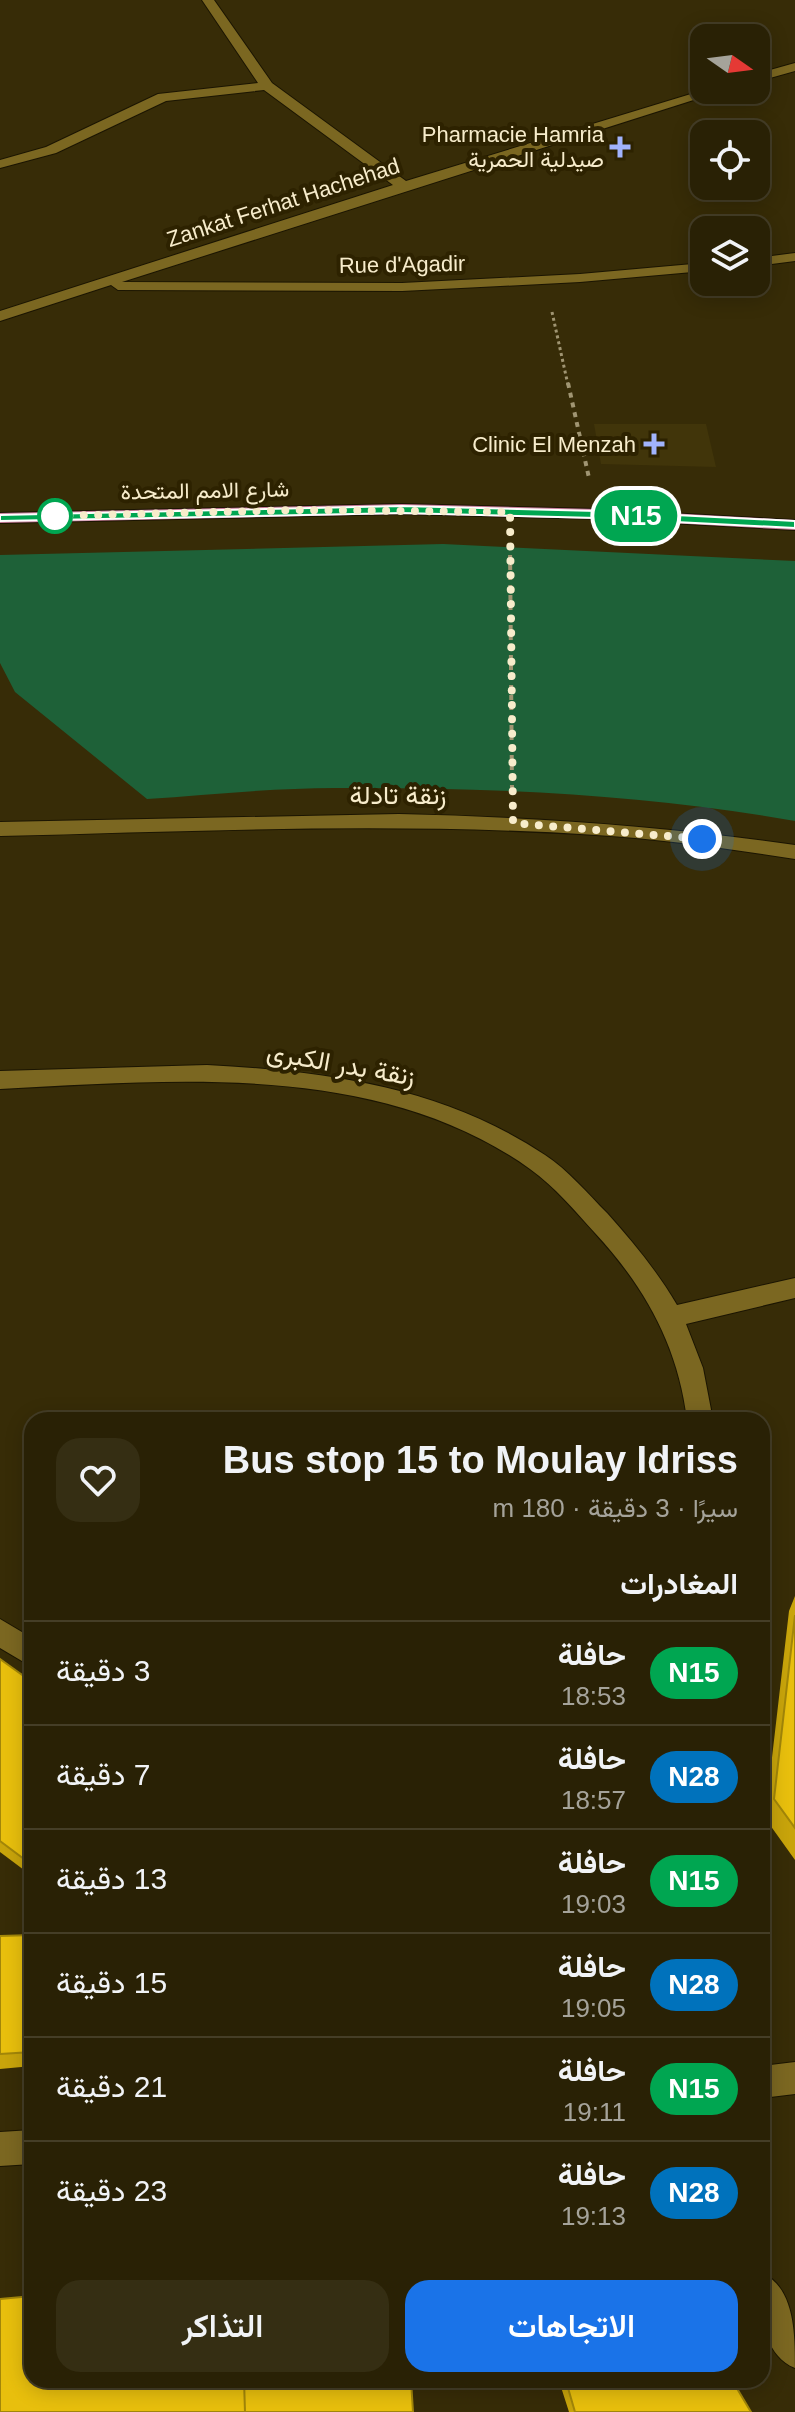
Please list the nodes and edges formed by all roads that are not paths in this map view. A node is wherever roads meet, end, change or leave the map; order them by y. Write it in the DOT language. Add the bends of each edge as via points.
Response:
graph roads {
  1 [pos="208,0"];
  2 [pos="795,67"];
  3 [pos="770,74"];
  4 [pos="267,86"];
  5 [pos="690,99"];
  6 [pos="0,164"];
  7 [pos="404,186"];
  8 [pos="795,257"];
  9 [pos="770,260"];
  10 [pos="690,268"];
  11 [pos="100,286"];
  12 [pos="0,316"];
  13 [pos="0,518"];
  14 [pos="795,525"];
  15 [pos="0,829"];
  16 [pos="795,852"];
  17 [pos="0,1080"];
  18 [pos="795,1288"];
  19 [pos="672,1317"];
  20 [pos="699,1412"];
  21 [pos="0,1632"];
  22 [pos="24,1648"];
  23 [pos="795,2078"];
  24 [pos="770,2081"];
  25 [pos="24,2148"];
  26 [pos="0,2149"];
  27 [pos="770,2305"];
  28 [pos="795,2350"];
  1 -- 4 [label="street"];
  2 -- 3 [label="street"];
  4 -- 6 [label="street" via="163,97 51,150"];
  4 -- 7 [label="street"];
  5 -- 7 [label="street, Zankat Ferhat Hachehad"];
  7 -- 11 [label="street, Zankat Ferhat Hachehad"];
  8 -- 9 [label="street"];
  10 -- 11 [label="street, Rue d'Agadir" via="417,287"];
  11 -- 12 [label="street, Zankat Ferhat Hachehad"];
  13 -- 14 [label="main road, شارع الامم المتحدة" via="300,510 597,514"];
  15 -- 16 [label="street, زنقة تادلة" via="513,823 641,832"];
  17 -- 19 [label="street, زنقة بدر الكبرى" via="229,1074 390,1095 475,1126 537,1162 633,1258"];
  18 -- 19 [label="street"];
  19 -- 20 [label="street, زنقة بدر الكبرى"];
  21 -- 22 [label="street"];
  23 -- 24 [label="street"];
  25 -- 26 [label="street"];
  27 -- 28 [label="street"];
}
